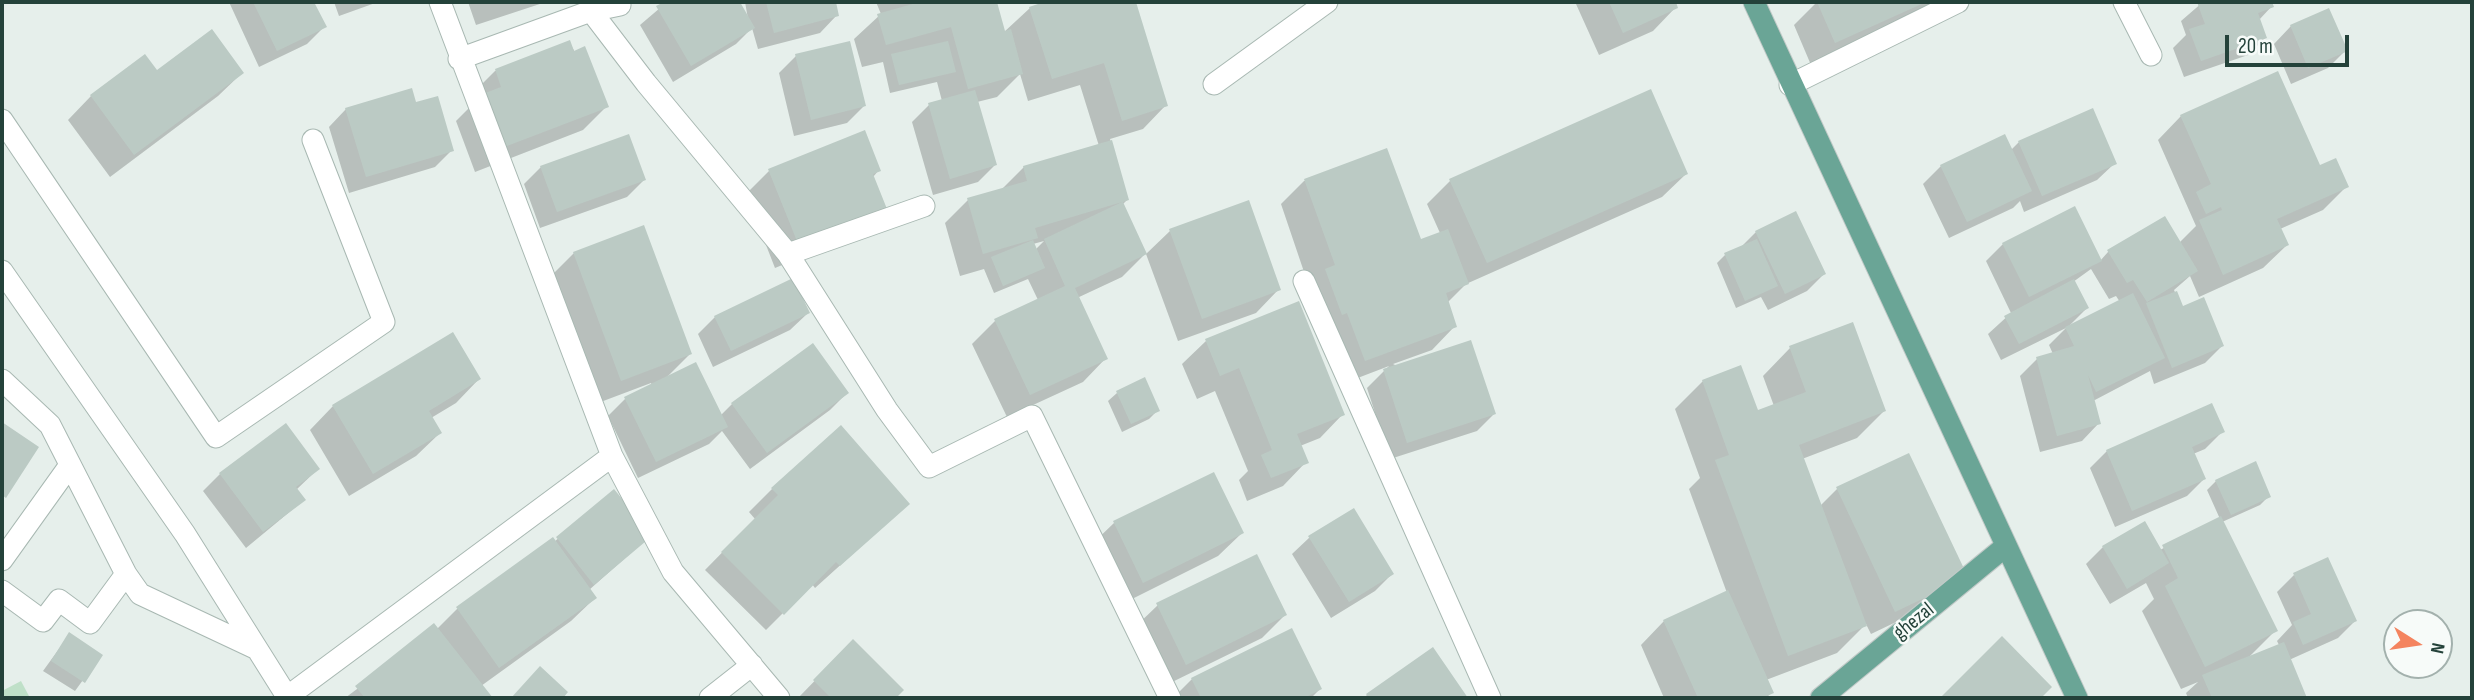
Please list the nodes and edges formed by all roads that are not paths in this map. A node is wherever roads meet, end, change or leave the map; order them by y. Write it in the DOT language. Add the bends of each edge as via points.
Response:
graph roads {
  1 [pos="440,2"];
  2 [pos="1327,2"];
  3 [pos="1754,2"];
  4 [pos="1958,2"];
  5 [pos="2124,2"];
  6 [pos="620,5"];
  7 [pos="591,11"];
  8 [pos="2151,55"];
  9 [pos="459,59"];
  10 [pos="1214,84"];
  11 [pos="1790,85"];
  12 [pos="2,120"];
  13 [pos="313,139"];
  14 [pos="924,206"];
  15 [pos="788,254"];
  16 [pos="2,271"];
  17 [pos="1304,281"];
  18 [pos="2,380"];
  19 [pos="612,456"];
  20 [pos="70,465"];
  21 [pos="2006,546"];
  22 [pos="2,560"];
  23 [pos="126,575"];
  24 [pos="2,591"];
  25 [pos="255,648"];
  26 [pos="752,665"];
  27 [pos="288,698"];
  28 [pos="710,698"];
  29 [pos="779,698"];
  30 [pos="1170,698"];
  31 [pos="1490,698"];
  32 [pos="1821,698"];
  33 [pos="2077,698"];
  1 -- 9 [label="street"];
  2 -- 10 [label="street"];
  3 -- 11 [label="main road"];
  4 -- 11 [label="street"];
  5 -- 8 [label="street"];
  6 -- 7 [label="street"];
  7 -- 9 [label="street"];
  7 -- 15 [label="street"];
  9 -- 19 [label="street"];
  11 -- 21 [label="main road"];
  12 -- 13 [label="street" via="216,437 384,322"];
  14 -- 15 [label="street"];
  15 -- 30 [label="street" via="887,410 929,467 1032,416"];
  16 -- 25 [label="street" via="185,534"];
  17 -- 31 [label="street"];
  18 -- 20 [label="street" via="50,425"];
  19 -- 26 [label="street" via="673,572"];
  19 -- 27 [label="street"];
  20 -- 22 [label="street"];
  20 -- 23 [label="street"];
  21 -- 32 [label="main road, ghezal"];
  21 -- 33 [label="main road"];
  23 -- 24 [label="street" via="90,624 59,600 43,621"];
  23 -- 25 [label="street" via="140,594"];
  25 -- 27 [label="street"];
  26 -- 28 [label="street"];
  26 -- 29 [label="street"];
}
